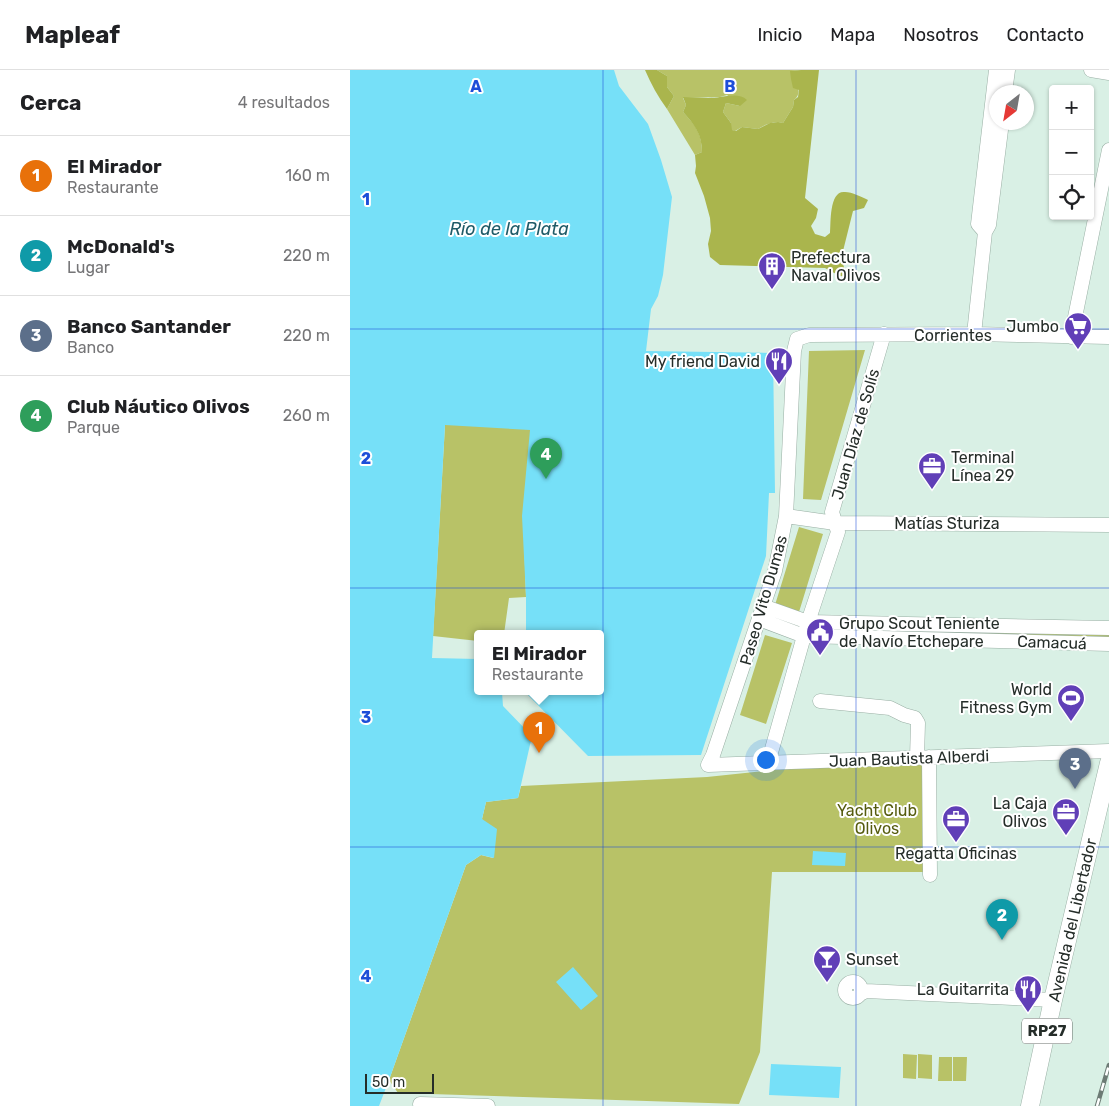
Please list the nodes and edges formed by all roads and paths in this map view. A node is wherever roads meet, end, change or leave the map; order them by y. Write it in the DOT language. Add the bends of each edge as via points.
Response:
graph roads {
  1 [pos="996,70"];
  2 [pos="1008,70"];
  3 [pos="1091,70"];
  4 [pos="1109,73"];
  5 [pos="1006,85"];
  6 [pos="1001,130"];
  7 [pos="1109,150"];
  8 [pos="984,232"];
  9 [pos="884,334"];
  10 [pos="974,334"];
  11 [pos="1070,337"];
  12 [pos="1109,338"];
  13 [pos="797,339"];
  14 [pos="786,516"];
  15 [pos="835,523"];
  16 [pos="1109,525"];
  17 [pos="763,606"];
  18 [pos="759,619"];
  19 [pos="808,622"];
  20 [pos="1047,627"];
  21 [pos="1109,628"];
  22 [pos="900,631"];
  23 [pos="804,636"];
  24 [pos="1046,642"];
  25 [pos="1109,644"];
  26 [pos="820,700"];
  27 [pos="1109,751"];
  28 [pos="923,757"];
  29 [pos="768,763"];
  30 [pos="1109,763"];
  31 [pos="708,765"];
  32 [pos="930,875"];
  33 [pos="862,990"];
  34 [pos="1053,1000"];
  35 [pos="420,1104"];
  36 [pos="488,1106"];
  37 [pos="1030,1106"];
  1 -- 8 [label="street" via="978,224"];
  2 -- 5 [label="street"];
  3 -- 4 [label="street"];
  6 -- 8 [label="street" via="989,225"];
  7 -- 11 [label="street"];
  8 -- 10 [label="street"];
  9 -- 10 [label="street, Corrientes"];
  9 -- 13 [label="street, Corrientes" via="809,334"];
  9 -- 15 [label="street, Juan Díaz de Solís" via="832,512"];
  10 -- 11 [label="street, Corrientes"];
  11 -- 12 [label="street, Corrientes"];
  13 -- 14 [label="street, Paseo Vito Dumas"];
  14 -- 15 [label="street, Matías Sturiza"];
  14 -- 17 [label="street, Paseo Vito Dumas" via="775,571"];
  15 -- 16 [label="street, Matías Sturiza"];
  15 -- 19 [label="street, Juan Díaz de Solís" via="838,532"];
  17 -- 18 [label="street, Paseo Vito Dumas"];
  17 -- 19 [label="street, Camacuá"];
  18 -- 23 [label="street, Camacuá"];
  18 -- 31 [label="street, Paseo Vito Dumas"];
  19 -- 22 [label="street, Camacuá"];
  19 -- 23 [label="street, Juan Díaz de Solís"];
  20 -- 21 [label="street, Camacuá"];
  20 -- 22 [label="street, Camacuá"];
  20 -- 24 [label="street"];
  22 -- 23 [label="street, Camacuá"];
  22 -- 24 [label="street, Camacuá"];
  23 -- 29 [label="street, Juan Díaz de Solís"];
  24 -- 25 [label="street, Camacuá"];
  26 -- 28 [label="street" via="890,708 915,718"];
  27 -- 28 [label="street, Juan Bautista Alberdi"];
  28 -- 29 [label="street, Juan Bautista Alberdi"];
  28 -- 32 [label="street"];
  29 -- 31 [label="street, Juan Bautista Alberdi"];
  30 -- 34 [label="main road, Avenida del Libertador / RP27"];
  33 -- 34 [label="street"];
  34 -- 37 [label="main road, Avenida del Libertador / RP27"];
  35 -- 36 [label="street"];
}
